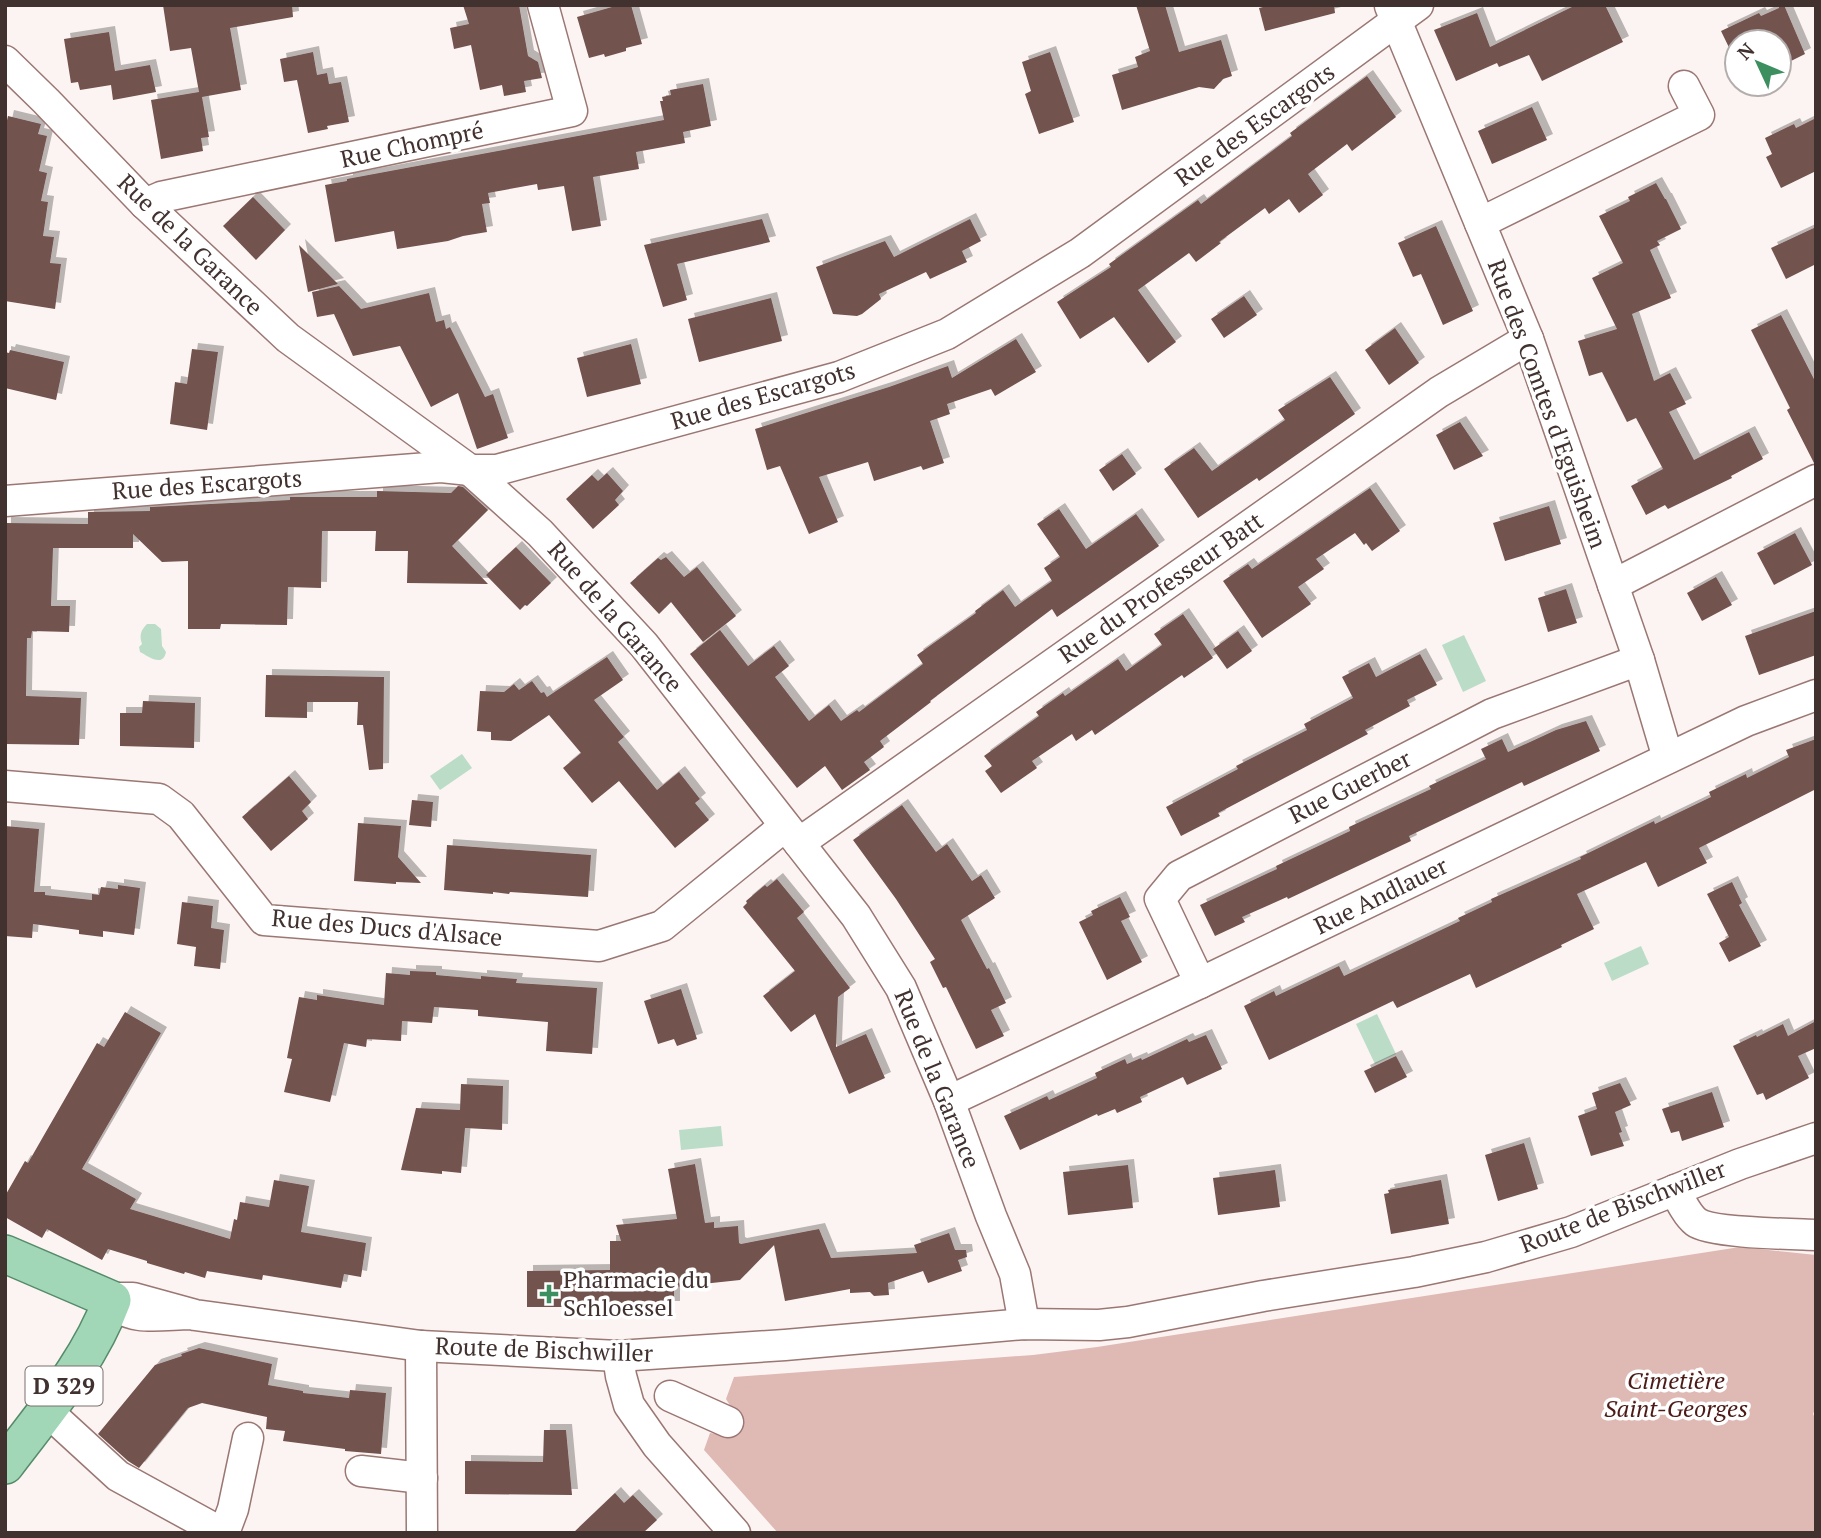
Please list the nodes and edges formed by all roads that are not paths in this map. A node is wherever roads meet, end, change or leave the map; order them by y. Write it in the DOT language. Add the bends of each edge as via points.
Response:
graph roads {
  1 [pos="543,5"];
  2 [pos="1401,11"];
  3 [pos="5,61"];
  4 [pos="1684,86"];
  5 [pos="145,204"];
  6 [pos="1480,223"];
  7 [pos="1528,339"];
  8 [pos="470,470"];
  9 [pos="1816,480"];
  10 [pos="5,501"];
  11 [pos="1613,585"];
  12 [pos="1639,660"];
  13 [pos="1816,695"];
  14 [pos="1668,758"];
  15 [pos="5,786"];
  16 [pos="792,835"];
  17 [pos="1200,983"];
  18 [pos="949,1101"];
  19 [pos="1816,1138"];
  20 [pos="1675,1190"];
  21 [pos="1816,1235"];
  22 [pos="5,1254"];
  23 [pos="112,1300"];
  24 [pos="1024,1324"];
  25 [pos="421,1346"];
  26 [pos="618,1356"];
  27 [pos="670,1396"];
  28 [pos="46,1410"];
  29 [pos="728,1422"];
  30 [pos="248,1438"];
  31 [pos="5,1465"];
  32 [pos="361,1471"];
  33 [pos="422,1478"];
  34 [pos="725,1529"];
  35 [pos="223,1533"];
  36 [pos="422,1533"];
  1 -- 5 [label="street, Rue Chompré" via="572,111"];
  2 -- 6 [label="street, Rue des Comtes d'Eguisheim"];
  2 -- 8 [label="street, Rue des Escargots" via="1080,253 947,334 839,377 497,470"];
  3 -- 5 [label="street, Rue de la Garance"];
  4 -- 6 [label="street" via="1699,115"];
  5 -- 8 [label="street, Rue de la Garance" via="288,338"];
  6 -- 7 [label="street, Rue des Comtes d'Eguisheim"];
  7 -- 11 [label="street, Rue des Comtes d'Eguisheim"];
  7 -- 16 [label="street, Rue du Professeur Batt" via="1439,392"];
  8 -- 10 [label="street, Rue des Escargots" via="441,467"];
  8 -- 16 [label="street, Rue de la Garance" via="540,533 644,645"];
  9 -- 11 [label="street"];
  11 -- 12 [label="street, Rue des Comtes d'Eguisheim"];
  12 -- 14 [label="street, Rue des Comtes d'Eguisheim"];
  12 -- 17 [label="street, Rue Guerber" via="1492,714 1179,876 1160,899"];
  13 -- 14 [label="street, Rue Andlauer"];
  14 -- 17 [label="street, Rue Andlauer"];
  15 -- 16 [label="street, Rue des Ducs d'Alsace" via="159,799 181,815 264,920 598,946 662,926"];
  16 -- 18 [label="street, Rue de la Garance" via="856,916 901,988"];
  17 -- 18 [label="street, Rue Andlauer"];
  18 -- 24 [label="street, Rue de la Garance" via="1015,1274"];
  19 -- 20 [label="street, Route de Bischwiller"];
  20 -- 21 [label="street" via="1695,1222 1706,1227"];
  20 -- 24 [label="street, Route de Bischwiller" via="1571,1232 1414,1272 1263,1296 1091,1310"];
  22 -- 23 [label="main road, Route de Bischwiller"];
  23 -- 25 [label="street, Route de Bischwiller" via="133,1298 190,1314"];
  23 -- 28 [label="main road, D 329" via="86,1354"];
  24 -- 26 [label="street, Route de Bischwiller"];
  25 -- 26 [label="street, Route de Bischwiller"];
  25 -- 33 [label="street"];
  26 -- 34 [label="street" via="629,1405"];
  27 -- 29 [label="street"];
  28 -- 31 [label="main road, D 329"];
  28 -- 35 [label="street" via="118,1476"];
  30 -- 35 [label="street"];
  32 -- 33 [label="street"];
  33 -- 36 [label="street"];
}
